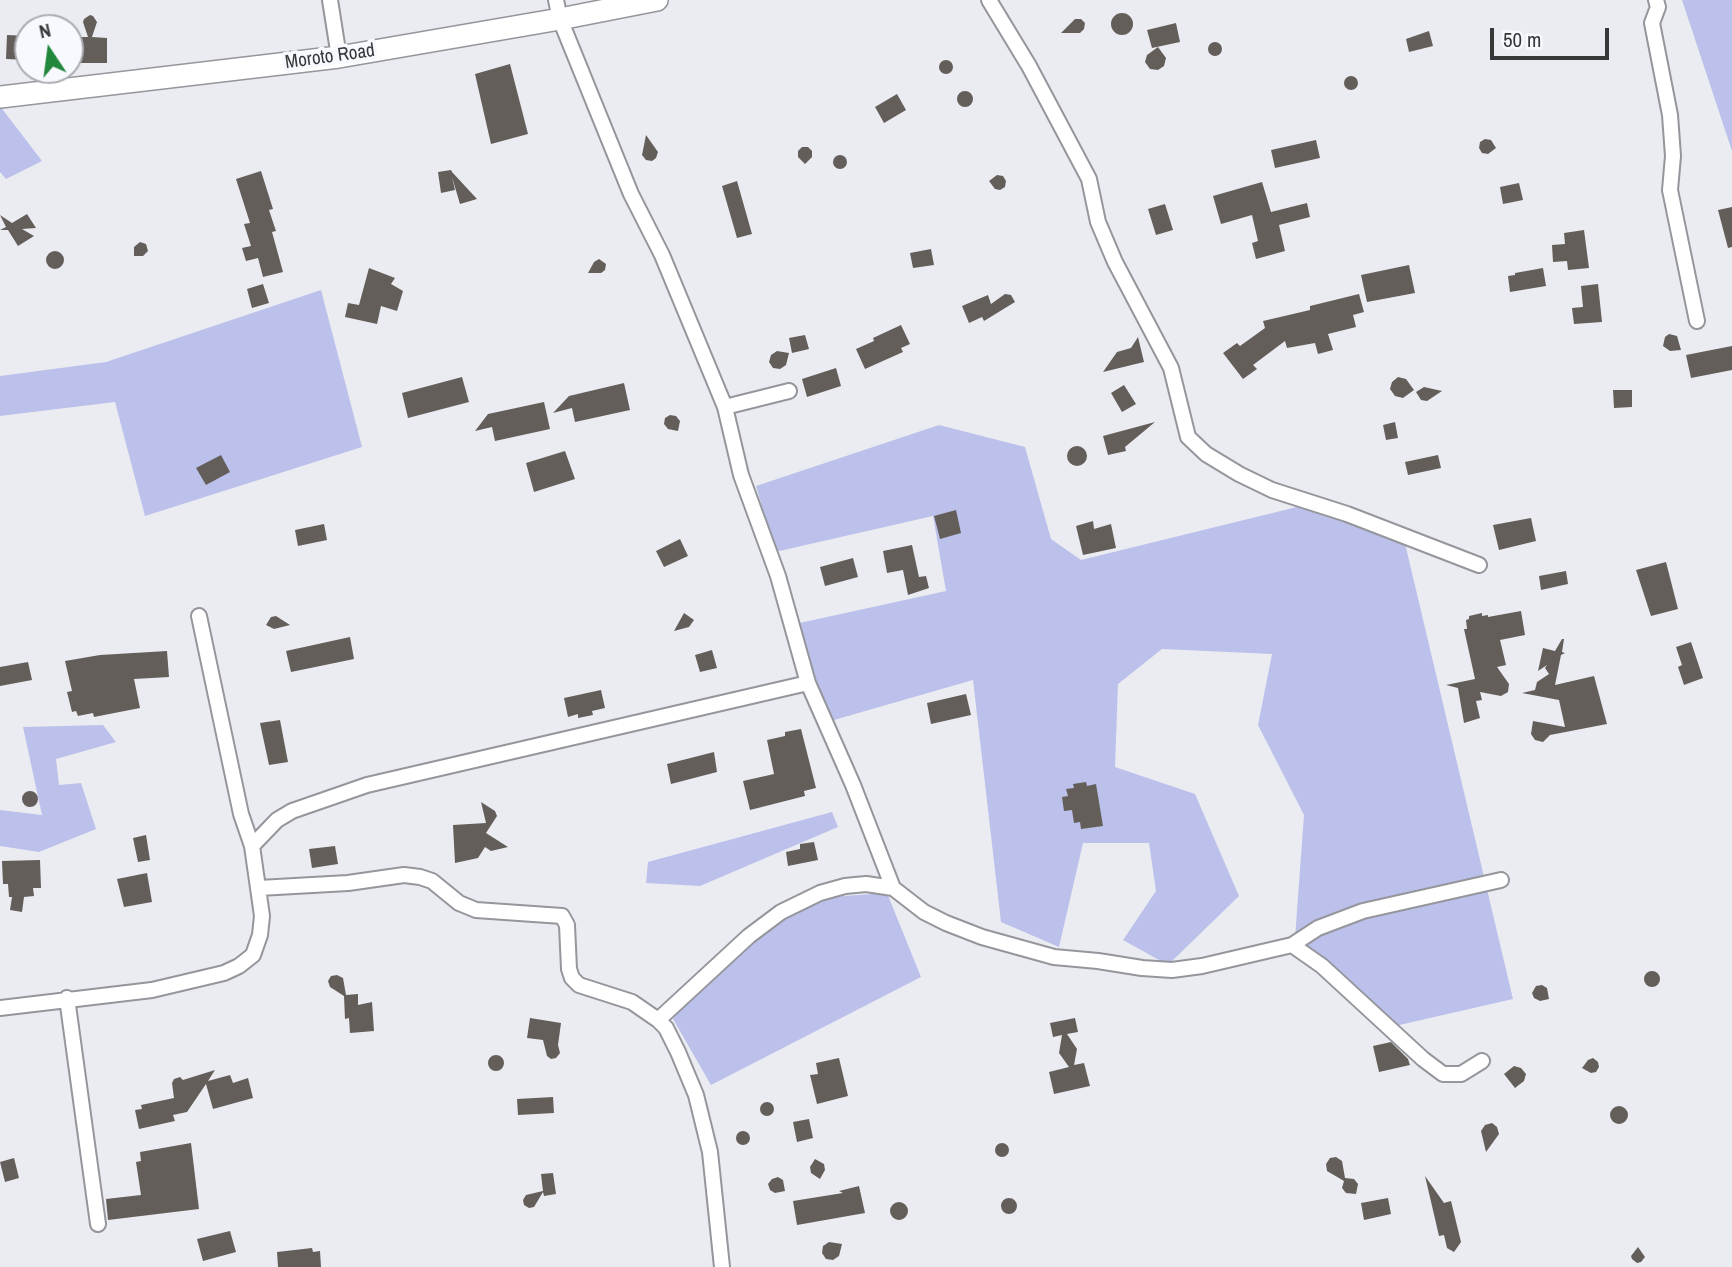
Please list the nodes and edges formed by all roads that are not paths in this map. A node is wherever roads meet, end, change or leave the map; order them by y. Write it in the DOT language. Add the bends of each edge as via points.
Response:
graph roads {
  1 [pos="330,0"];
  2 [pos="657,0"];
  3 [pos="989,0"];
  4 [pos="1656,0"];
  5 [pos="558,10"];
  6 [pos="339,57"];
  7 [pos="0,97"];
  8 [pos="1697,321"];
  9 [pos="789,390"];
  10 [pos="725,407"];
  11 [pos="1479,565"];
  12 [pos="199,615"];
  13 [pos="808,683"];
  14 [pos="252,846"];
  15 [pos="1501,880"];
  16 [pos="259,888"];
  17 [pos="893,888"];
  18 [pos="1292,944"];
  19 [pos="67,998"];
  20 [pos="0,1008"];
  21 [pos="658,1020"];
  22 [pos="1482,1061"];
  23 [pos="98,1224"];
  24 [pos="722,1267"];
  1 -- 6 [label="street"];
  2 -- 5 [label="main road, Moroto Road"];
  3 -- 11 [label="street" via="1089,179 1098,222 1115,262 1171,368 1188,438 1206,454 1272,490"];
  4 -- 8 [label="street" via="1652,23 1670,114 1670,190"];
  5 -- 6 [label="main road, Moroto Road"];
  5 -- 10 [label="street" via="631,194 662,255"];
  6 -- 7 [label="main road, Moroto Road"];
  9 -- 10 [label="street"];
  10 -- 13 [label="street" via="741,475 778,576"];
  12 -- 14 [label="street"];
  13 -- 14 [label="street" via="367,785 292,811 276,820"];
  13 -- 17 [label="street"];
  14 -- 16 [label="street"];
  15 -- 18 [label="street" via="1363,911"];
  16 -- 19 [label="street" via="260,936 253,955 239,966 152,990"];
  16 -- 21 [label="street" via="404,875 432,881 476,910 562,916 572,978 579,985 632,1002"];
  17 -- 18 [label="street" via="946,923 1054,957 1172,970"];
  17 -- 21 [label="street" via="845,886 781,912"];
  18 -- 22 [label="street" via="1443,1074 1461,1074"];
  19 -- 20 [label="street"];
  19 -- 23 [label="street"];
  21 -- 24 [label="street" via="678,1052 705,1129"];
}
